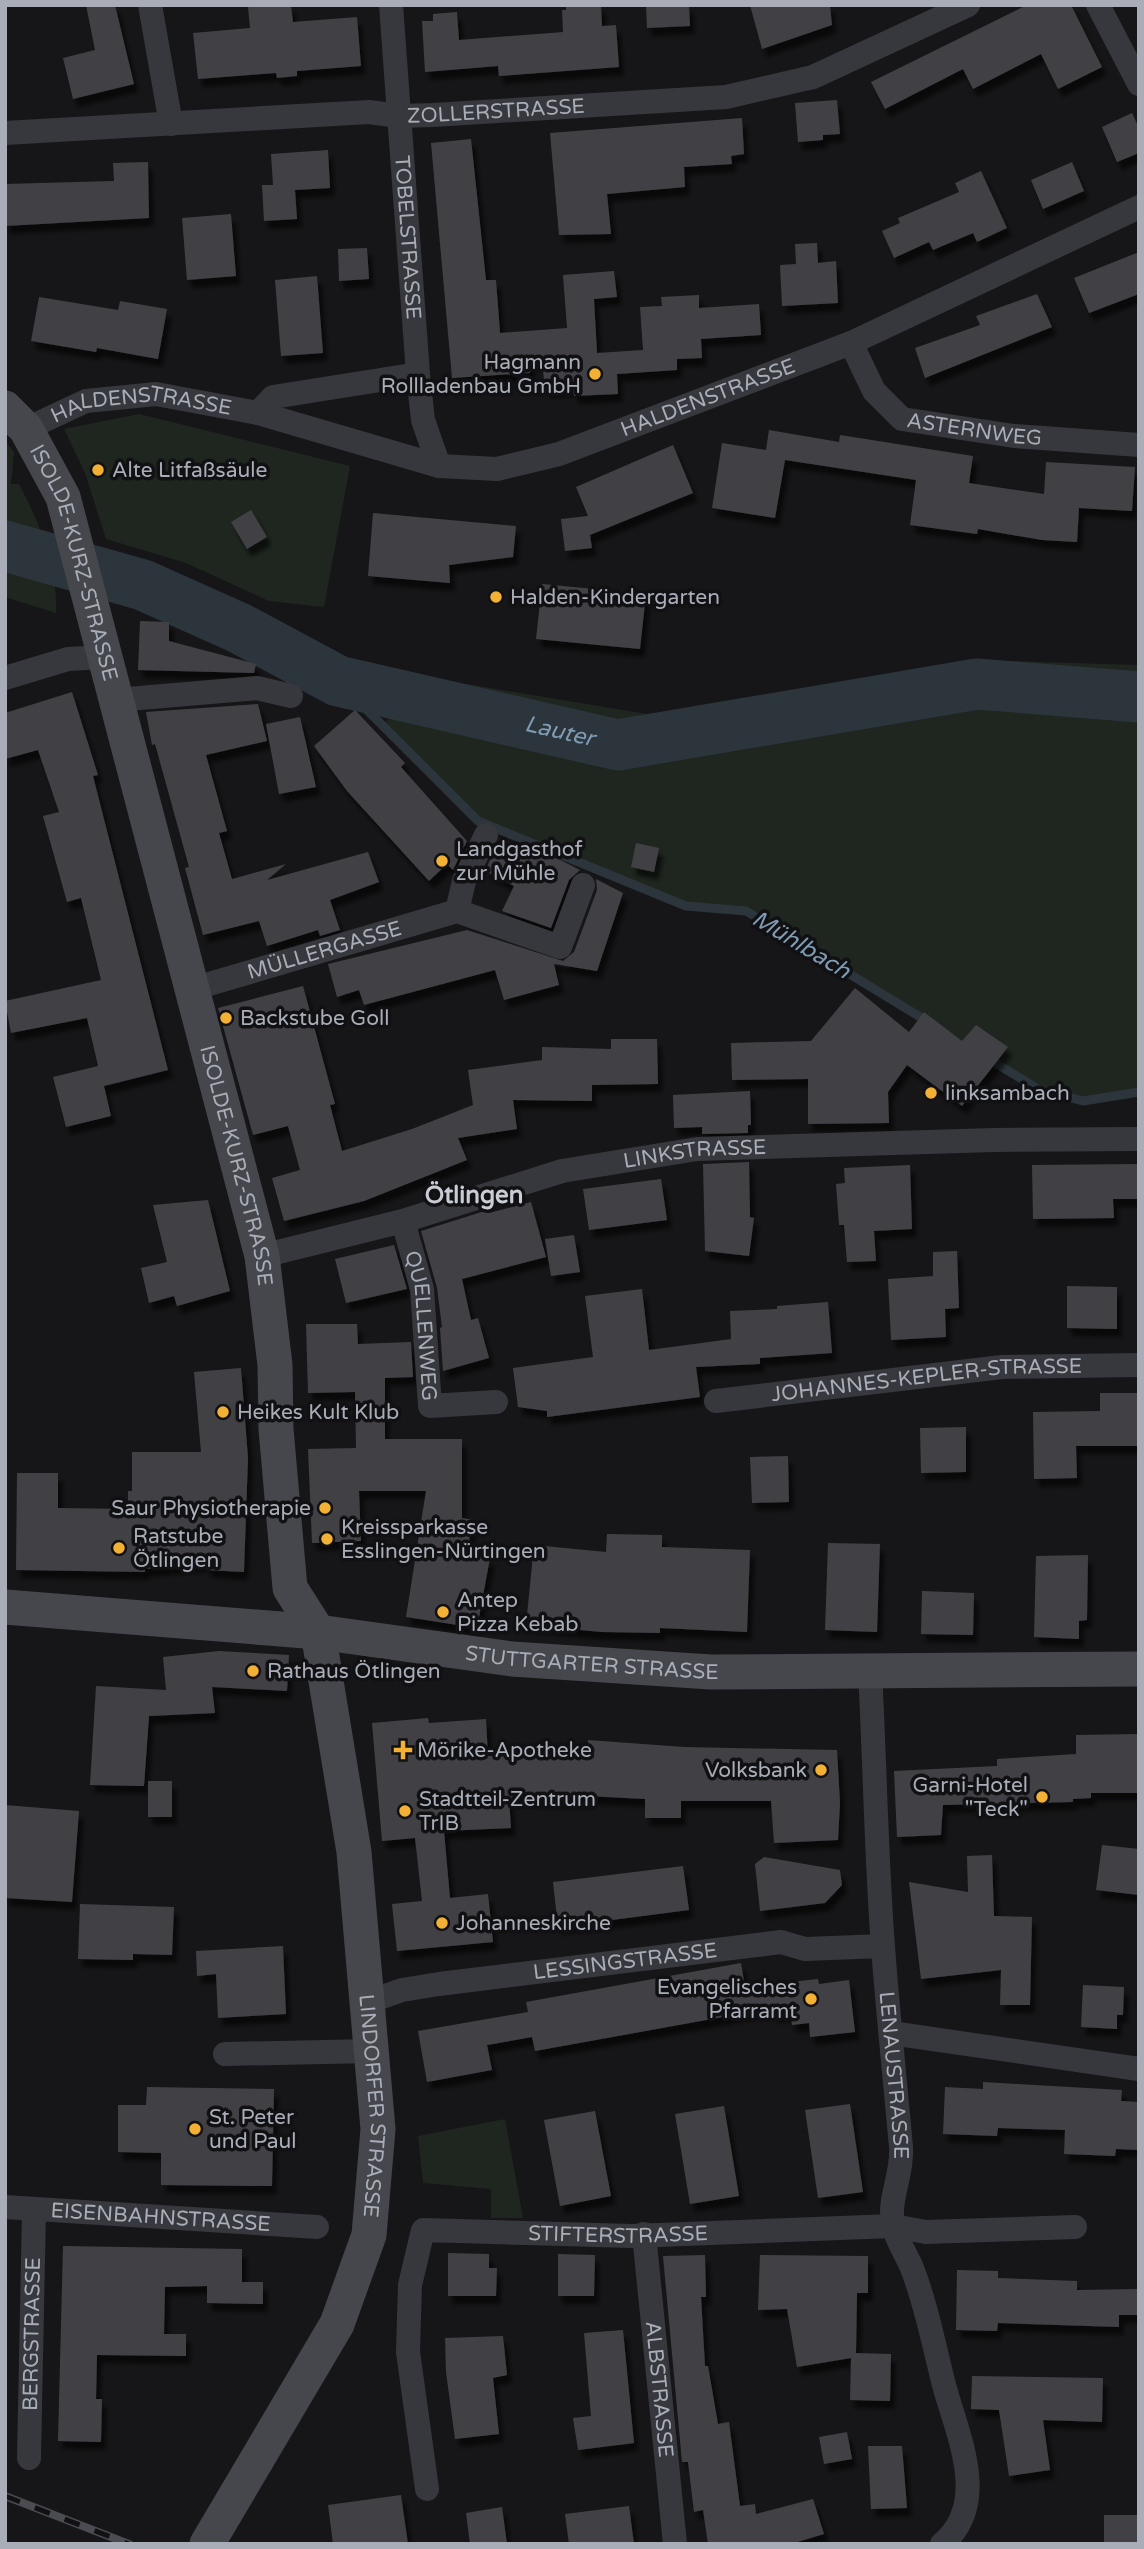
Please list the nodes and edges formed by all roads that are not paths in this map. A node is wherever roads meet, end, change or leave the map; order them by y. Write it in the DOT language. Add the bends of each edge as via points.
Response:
graph roads {
  1 [pos="150,5"];
  2 [pos="391,5"];
  3 [pos="968,5"];
  4 [pos="1098,5"];
  5 [pos="1139,84"];
  6 [pos="399,116"];
  7 [pos="171,124"];
  8 [pos="5,134"];
  9 [pos="1139,207"];
  10 [pos="851,344"];
  11 [pos="418,374"];
  12 [pos="258,413"];
  13 [pos="15,418"];
  14 [pos="1139,445"];
  15 [pos="439,466"];
  16 [pos="104,657"];
  17 [pos="5,678"];
  18 [pos="291,696"];
  19 [pos="116,700"];
  20 [pos="486,835"];
  21 [pos="583,885"];
  22 [pos="457,911"];
  23 [pos="192,989"];
  24 [pos="1139,1139"];
  25 [pos="403,1221"];
  26 [pos="262,1256"];
  27 [pos="1139,1365"];
  28 [pos="716,1401"];
  29 [pos="496,1402"];
  30 [pos="5,1607"];
  31 [pos="318,1632"];
  32 [pos="1139,1669"];
  33 [pos="870,1672"];
  34 [pos="883,1946"];
  35 [pos="368,2002"];
  36 [pos="891,2033"];
  37 [pos="373,2051"];
  38 [pos="225,2054"];
  39 [pos="1139,2069"];
  40 [pos="5,2207"];
  41 [pos="34,2210"];
  42 [pos="893,2226"];
  43 [pos="317,2227"];
  44 [pos="1075,2227"];
  45 [pos="644,2235"];
  46 [pos="29,2458"];
  47 [pos="427,2489"];
  48 [pos="213,2535"];
  49 [pos="675,2544"];
  50 [pos="942,2544"];
  1 -- 7 [label="street"];
  2 -- 6 [label="street, TOBELSTRASSE"];
  3 -- 6 [label="street, ZOLLERSTRASSE" via="813,77 726,97"];
  4 -- 5 [label="street"];
  6 -- 7 [label="street, ZOLLERSTRASSE" via="369,112"];
  6 -- 11 [label="street, TOBELSTRASSE"];
  7 -- 8 [label="street, ZOLLERSTRASSE"];
  9 -- 10 [label="street, HALDENSTRASSE"];
  10 -- 14 [label="street, ASTERNWEG" via="874,391 902,419 1014,436"];
  10 -- 15 [label="street, HALDENSTRASSE" via="559,454 497,469"];
  11 -- 12 [label="street, HALDENSTRASSE" via="273,397"];
  11 -- 15 [label="street, TOBELSTRASSE" via="423,420"];
  12 -- 13 [label="street, HALDENSTRASSE" via="138,394"];
  12 -- 15 [label="street, HALDENSTRASSE"];
  13 -- 16 [label="street, ISOLDE-KURZ-STRASSE" via="63,497"];
  16 -- 17 [label="street" via="68,659"];
  16 -- 19 [label="street, ISOLDE-KURZ-STRASSE"];
  18 -- 19 [label="street, ISOLDE-KURZ-STRASSE" via="257,688"];
  19 -- 23 [label="street, ISOLDE-KURZ-STRASSE"];
  20 -- 22 [label="street" via="464,881"];
  21 -- 22 [label="street" via="560,947"];
  22 -- 23 [label="street, MÜLLERGASSE"];
  23 -- 26 [label="street, ISOLDE-KURZ-STRASSE"];
  24 -- 25 [label="street, LINKSTRASSE" via="697,1149 562,1171"];
  25 -- 26 [label="street, LINKSTRASSE"];
  25 -- 29 [label="street, QUELLENWEG" via="422,1289 430,1406"];
  26 -- 31 [label="street, ISOLDE-KURZ-STRASSE" via="275,1365 290,1588"];
  27 -- 28 [label="street, JOHANNES-KEPLER-STRASSE" via="1002,1367"];
  30 -- 31 [label="street, STUTTGARTER STRASSE"];
  31 -- 33 [label="street, STUTTGARTER STRASSE" via="576,1664 723,1672"];
  31 -- 35 [label="street, LINDORFER STRASSE" via="354,1852"];
  32 -- 33 [label="street, STUTTGARTER STRASSE"];
  33 -- 34 [label="street, LENAUSTRASSE"];
  34 -- 35 [label="street, LESSINGSTRASSE" via="805,1949 781,1942 439,1984"];
  34 -- 36 [label="street, LENAUSTRASSE"];
  35 -- 37 [label="street, LINDORFER STRASSE"];
  36 -- 39 [label="street"];
  36 -- 42 [label="street, LENAUSTRASSE" via="903,2167 892,2203"];
  37 -- 38 [label="street"];
  37 -- 48 [label="street, LINDORFER STRASSE" via="378,2129 369,2235 337,2324"];
  40 -- 41 [label="street, EISENBAHNSTRASSE"];
  41 -- 43 [label="street, EISENBAHNSTRASSE"];
  41 -- 46 [label="street, BERGSTRASSE"];
  42 -- 44 [label="street, STIFTERSTRASSE" via="926,2232"];
  42 -- 45 [label="street, STIFTERSTRASSE"];
  42 -- 50 [label="street, LENAUSTRASSE" via="931,2325 944,2387 961,2436 968,2492 963,2515"];
  45 -- 47 [label="street, STIFTERSTRASSE" via="423,2230 410,2285 408,2352"];
  45 -- 49 [label="street, ALBSTRASSE"];
}
